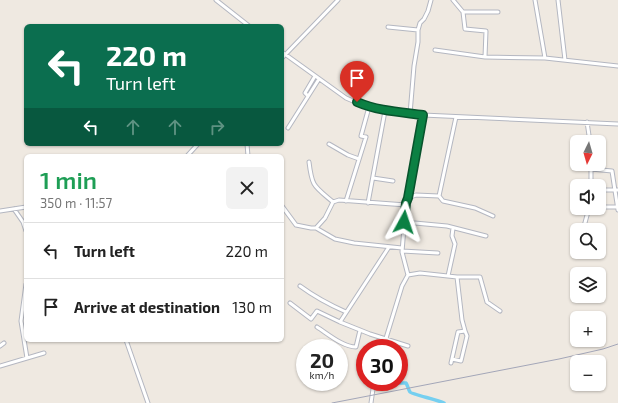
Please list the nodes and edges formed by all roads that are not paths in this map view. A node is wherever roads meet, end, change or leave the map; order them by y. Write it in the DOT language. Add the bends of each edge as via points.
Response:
graph roads {
  1 [pos="216,0"];
  2 [pos="338,0"];
  3 [pos="431,0"];
  4 [pos="453,0"];
  5 [pos="535,0"];
  6 [pos="558,0"];
  7 [pos="463,12"];
  8 [pos="498,12"];
  9 [pos="246,24"];
  10 [pos="388,27"];
  11 [pos="418,30"];
  12 [pos="435,50"];
  13 [pos="284,53"];
  14 [pos="484,57"];
  15 [pos="545,58"];
  16 [pos="565,60"];
  17 [pos="618,66"];
  18 [pos="315,76"];
  19 [pos="319,79"];
  20 [pos="308,96"];
  21 [pos="370,107"];
  22 [pos="385,111"];
  23 [pos="410,114"];
  24 [pos="423,115"];
  25 [pos="456,117"];
  26 [pos="588,122"];
  27 [pos="618,124"];
  28 [pos="288,128"];
  29 [pos="589,135"];
  30 [pos="329,144"];
  31 [pos="196,146"];
  32 [pos="188,154"];
  33 [pos="359,159"];
  34 [pos="309,162"];
  35 [pos="606,170"];
  36 [pos="373,178"];
  37 [pos="394,181"];
  38 [pos="606,190"];
  39 [pos="617,190"];
  40 [pos="439,196"];
  41 [pos="408,198"];
  42 [pos="346,201"];
  43 [pos="333,202"];
  44 [pos="368,203"];
  45 [pos="406,205"];
  46 [pos="24,207"];
  47 [pos="606,208"];
  48 [pos="618,208"];
  49 [pos="14,209"];
  50 [pos="284,209"];
  51 [pos="0,211"];
  52 [pos="493,216"];
  53 [pos="404,222"];
  54 [pos="24,226"];
  55 [pos="316,228"];
  56 [pos="453,228"];
  57 [pos="486,236"];
  58 [pos="389,247"];
  59 [pos="402,249"];
  60 [pos="438,253"];
  61 [pos="408,275"];
  62 [pos="448,276"];
  63 [pos="457,277"];
  64 [pos="300,286"];
  65 [pos="24,299"];
  66 [pos="290,303"];
  67 [pos="500,311"];
  68 [pos="346,312"];
  69 [pos="340,322"];
  70 [pos="317,327"];
  71 [pos="360,330"];
  72 [pos="465,331"];
  73 [pos="24,337"];
  74 [pos="385,339"];
  75 [pos="25,342"];
  76 [pos="127,342"];
  77 [pos="4,343"];
  78 [pos="0,346"];
  79 [pos="44,353"];
  80 [pos="28,358"];
  81 [pos="452,359"];
  82 [pos="451,363"];
  83 [pos="0,366"];
  84 [pos="373,391"];
  85 [pos="148,403"];
  86 [pos="371,403"];
  1 -- 9 [label="street"];
  2 -- 13 [label="street"];
  3 -- 11 [label="street"];
  4 -- 7 [label="street"];
  5 -- 15 [label="street"];
  6 -- 16 [label="street"];
  7 -- 8 [label="street"];
  7 -- 14 [label="street" via="466,30 486,31"];
  10 -- 11 [label="street"];
  11 -- 23 [label="street"];
  12 -- 14 [label="street"];
  13 -- 18 [label="street"];
  14 -- 15 [label="street"];
  15 -- 16 [label="street"];
  16 -- 17 [label="street"];
  18 -- 19 [label="street"];
  18 -- 20 [label="street" via="305,93"];
  19 -- 20 [label="street"];
  19 -- 21 [label="street" via="346,98"];
  20 -- 28 [label="street"];
  21 -- 22 [label="street"];
  21 -- 33 [label="street" via="360,136 366,137"];
  22 -- 23 [label="street"];
  22 -- 36 [label="street"];
  23 -- 24 [label="street"];
  24 -- 25 [label="street"];
  24 -- 41 [label="street"];
  25 -- 26 [label="street"];
  25 -- 40 [label="street"];
  26 -- 27 [label="street"];
  26 -- 29 [label="street"];
  30 -- 33 [label="street"];
  31 -- 32 [label="street"];
  33 -- 42 [label="street"];
  34 -- 43 [label="street" via="314,186"];
  35 -- 39 [label="street" via="612,171"];
  36 -- 37 [label="street"];
  36 -- 44 [label="street"];
  38 -- 39 [label="street"];
  39 -- 48 [label="street"];
  40 -- 41 [label="street" via="416,195"];
  40 -- 52 [label="street" via="443,201 475,208"];
  41 -- 45 [label="street"];
  42 -- 43 [label="street"];
  42 -- 44 [label="street"];
  43 -- 55 [label="street" via="325,218"];
  44 -- 45 [label="street"];
  45 -- 53 [label="street"];
  46 -- 49 [label="street"];
  47 -- 48 [label="street"];
  49 -- 51 [label="street"];
  49 -- 54 [label="street"];
  50 -- 55 [label="street" via="296,225"];
  53 -- 56 [label="street"];
  53 -- 59 [label="street"];
  55 -- 58 [label="street" via="335,239"];
  56 -- 57 [label="street"];
  56 -- 62 [label="street" via="455,244"];
  58 -- 59 [label="street"];
  58 -- 68 [label="street"];
  59 -- 60 [label="street"];
  59 -- 61 [label="street"];
  61 -- 62 [label="street" via="420,273"];
  61 -- 74 [label="street"];
  62 -- 63 [label="street"];
  63 -- 67 [label="street" via="480,277 487,302"];
  63 -- 72 [label="street"];
  64 -- 68 [label="street" via="327,304"];
  65 -- 73 [label="street" via="21,321"];
  66 -- 69 [label="street" via="311,319 317,311"];
  68 -- 69 [label="street"];
  69 -- 71 [label="street"];
  70 -- 71 [label="street" via="354,347"];
  71 -- 74 [label="street"];
  72 -- 81 [label="street" via="458,332"];
  72 -- 81 [label="street" via="467,336 461,361"];
  75 -- 80 [label="street"];
  76 -- 85 [label="street"];
  77 -- 78 [label="street"];
  79 -- 80 [label="street"];
  80 -- 83 [label="street"];
  81 -- 82 [label="street"];
  84 -- 86 [label="street"];
}
